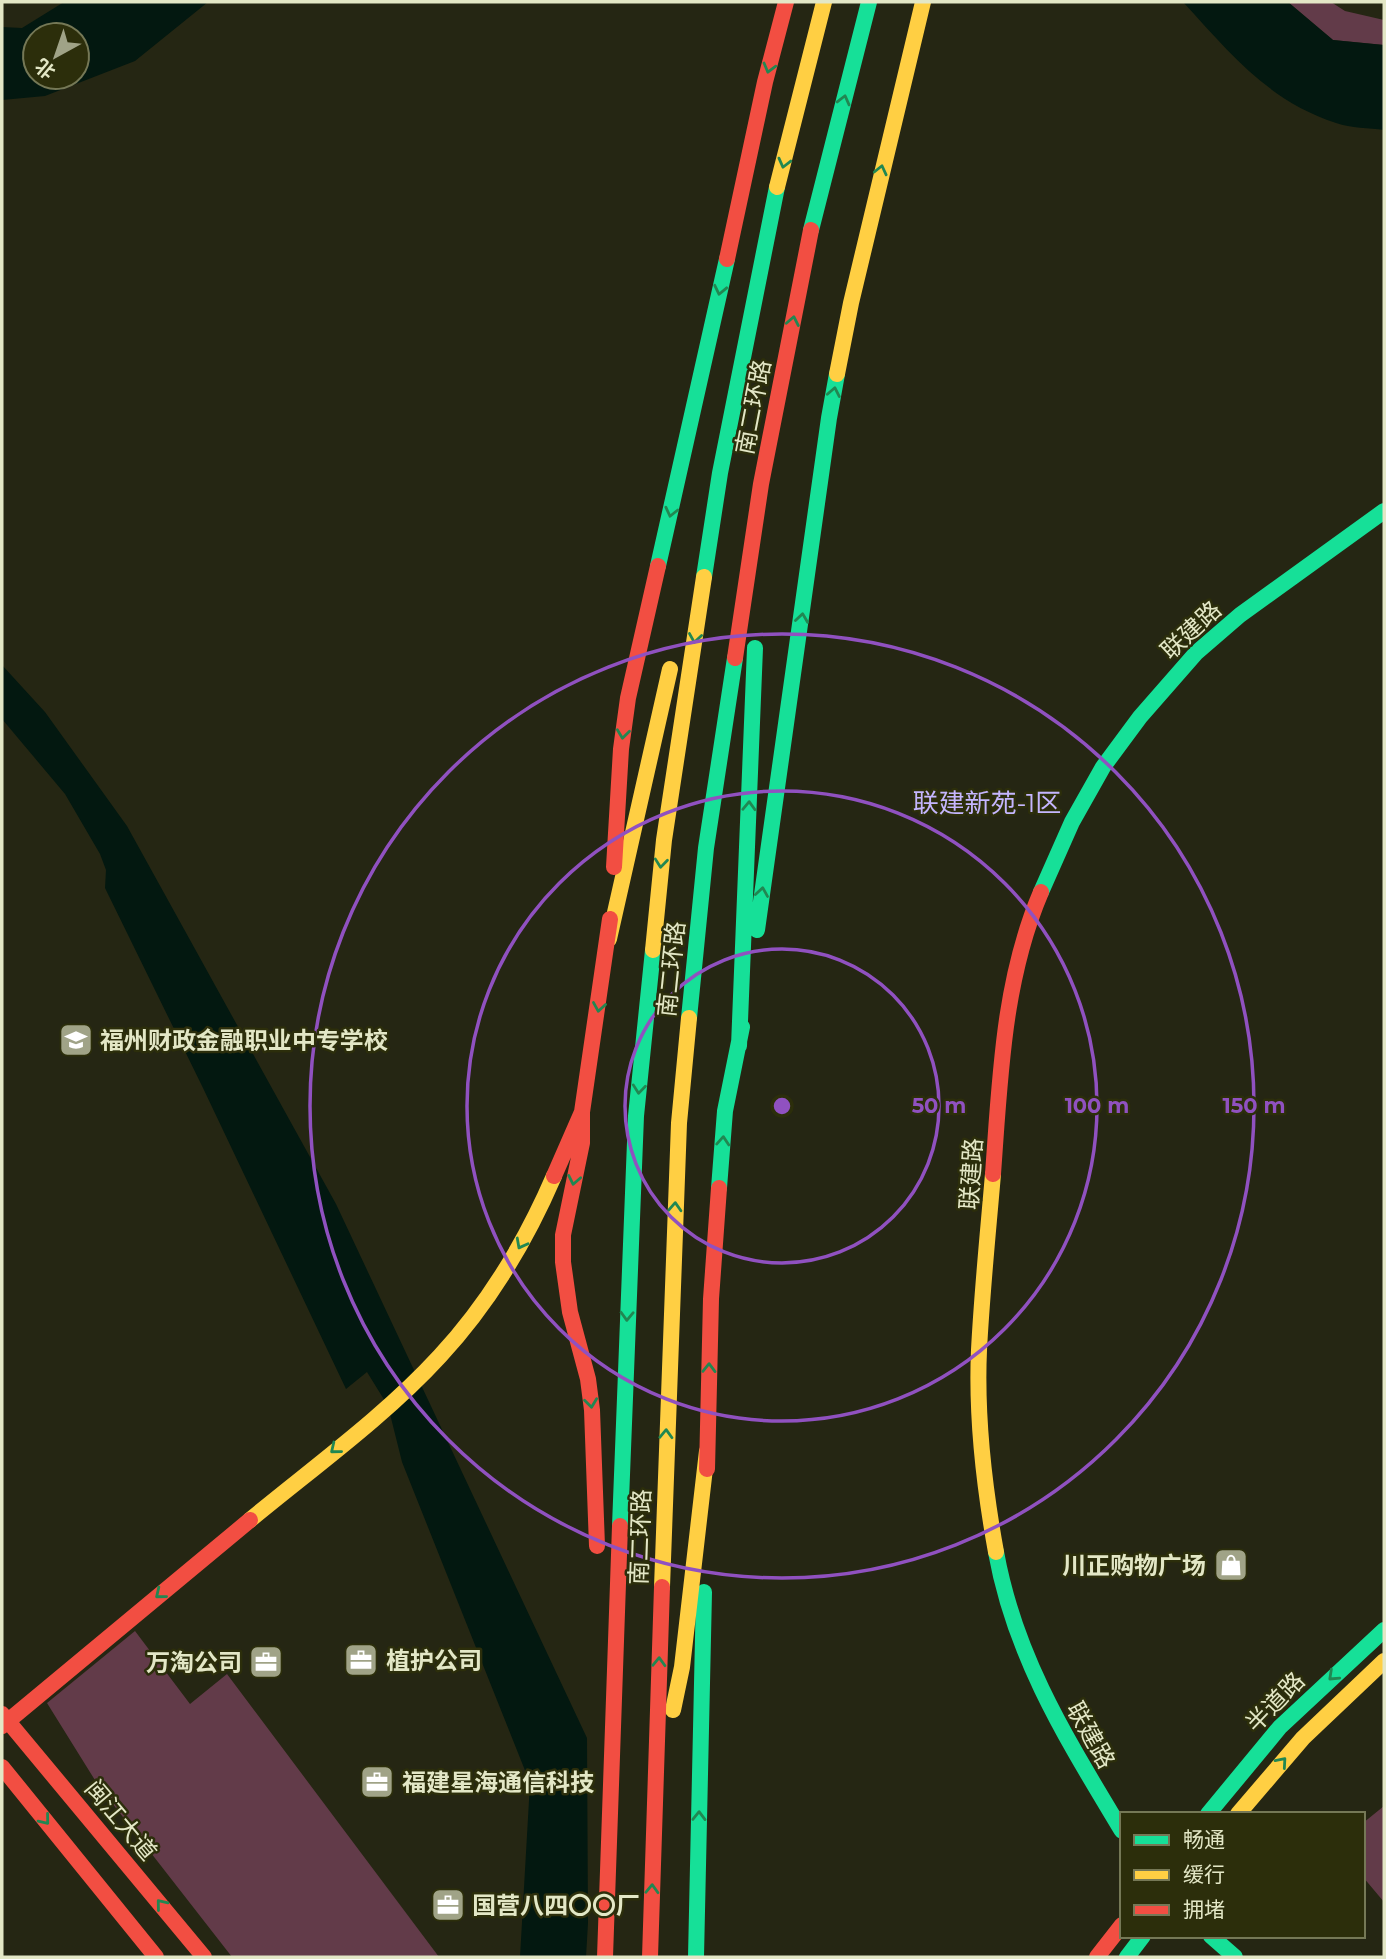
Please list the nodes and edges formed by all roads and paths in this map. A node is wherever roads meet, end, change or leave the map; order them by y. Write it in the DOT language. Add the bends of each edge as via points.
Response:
graph roads {
  1 [pos="786,2"];
  2 [pos="824,2"];
  3 [pos="869,2"];
  4 [pos="922,2"];
  5 [pos="720,473"];
  6 [pos="761,484"];
  7 [pos="1384,511"];
  8 [pos="680,631"];
  9 [pos="673,657"];
  10 [pos="609,939"];
  11 [pos="739,1046"];
  12 [pos="582,1112"];
  13 [pos="707,1451"];
  14 [pos="597,1564"];
  15 [pos="1384,1630"];
  16 [pos="600,1643"];
  17 [pos="1384,1661"];
  18 [pos="3,1720"];
  19 [pos="2,1767"];
  20 [pos="610,1789"];
  21 [pos="655,1795"];
  22 [pos="1210,1812"];
  23 [pos="1240,1812"];
  24 [pos="1120,1828"];
  25 [pos="1120,1927"];
  26 [pos="1141,1938"];
  27 [pos="1213,1938"];
  28 [pos="156,1957"];
  29 [pos="204,1957"];
  30 [pos="605,1957"];
  31 [pos="650,1957"];
  32 [pos="696,1957"];
  33 [pos="1097,1957"];
  34 [pos="1127,1957"];
  35 [pos="1235,1957"];
  1 -- 10 [label="main road, one-way" via="628,698"];
  2 -- 5 [label="main road, 南二环路, one-way" via="769,221"];
  6 -- 3 [label="main road, 南二环路, one-way" via="811,229"];
  11 -- 4 [label="main road, one-way" via="829,418 854,290"];
  5 -- 8 [label="main road"];
  5 -- 20 [label="main road, 南二环路, one-way" via="664,840 636,1116"];
  11 -- 6 [label="main road, one-way"];
  21 -- 6 [label="main road, 南二环路, one-way" via="679,1123 706,848"];
  7 -- 24 [label="main road, 联建路" via="1240,615 1196,653 1146,710 1103,767 1072,822 1039,895 1015,972 1003,1047 978,1372 988,1510 1000,1577 1026,1657 1054,1718"];
  9 -- 10 [label="main road"];
  10 -- 12 [label="main road, one-way"];
  13 -- 11 [label="main road, one-way" via="711,1299 725,1111"];
  12 -- 14 [label="main road, one-way" via="582,1143 563,1235 563,1262 593,1410"];
  12 -- 18 [label="main road, one-way" via="515,1255 461,1332 419,1378"];
  13 -- 21 [label="main road" via="682,1667"];
  32 -- 13 [label="main road, one-way"];
  15 -- 22 [label="main road, 半道路, one-way" via="1280,1727"];
  16 -- 20 [label="main road"];
  23 -- 17 [label="main road, 半道路, one-way" via="1303,1738"];
  29 -- 18 [label="main road, 闽江大道, one-way"];
  19 -- 28 [label="main road, one-way"];
  20 -- 30 [label="main road, 南二环路"];
  31 -- 21 [label="main road, 南二环路, one-way"];
  25 -- 33 [label="main road"];
  26 -- 34 [label="main road"];
  27 -- 35 [label="main road"];
}
